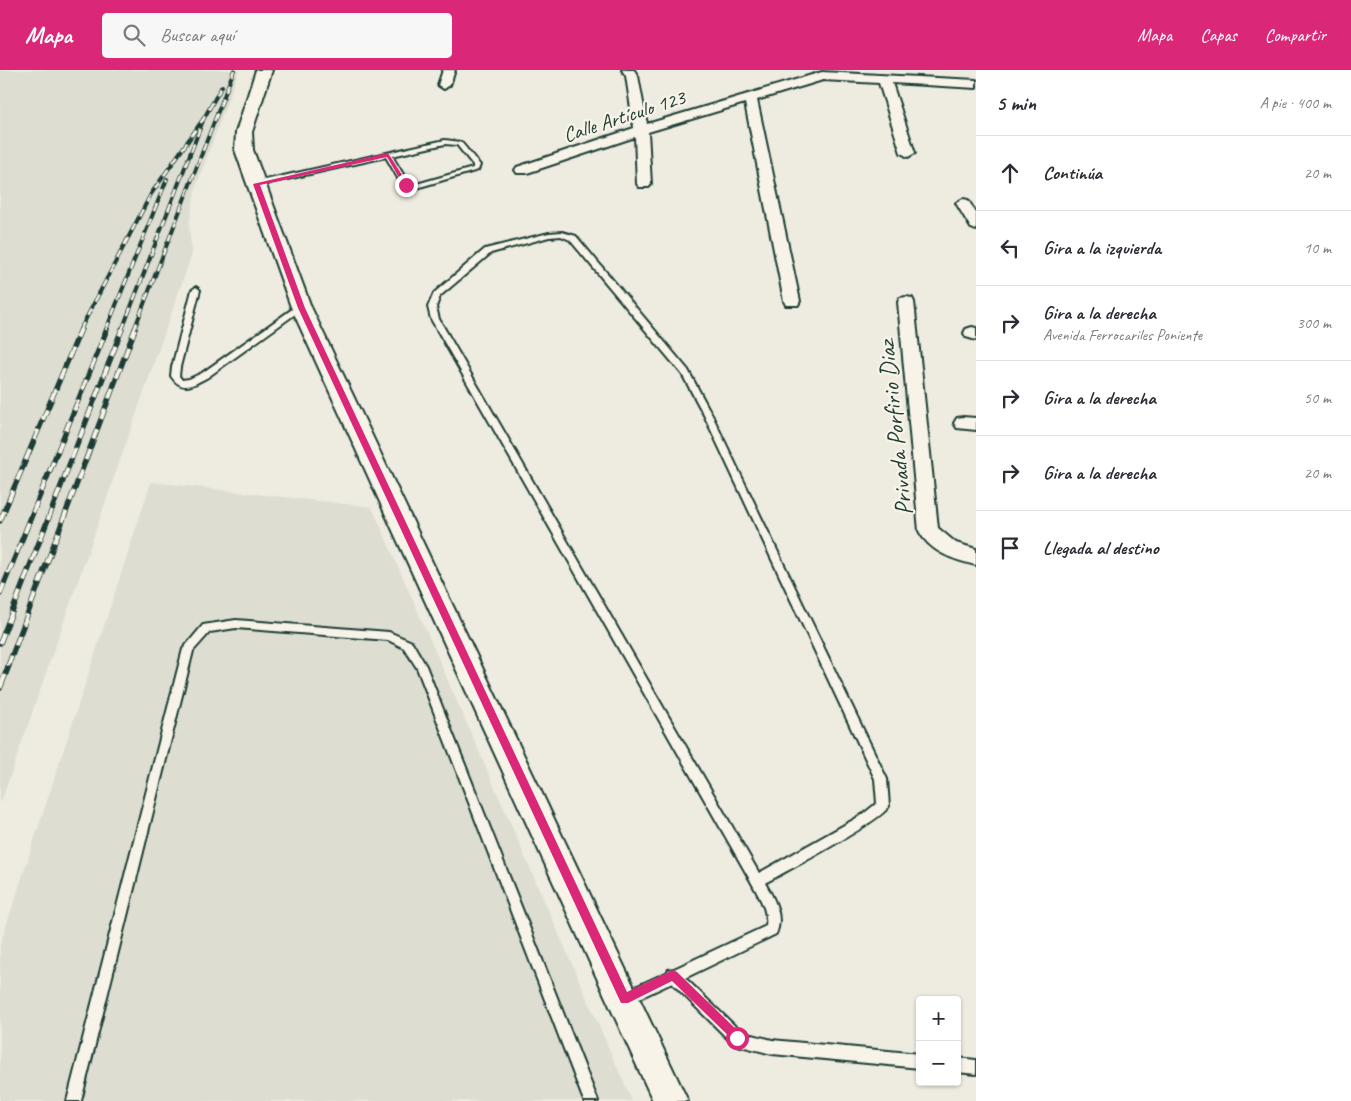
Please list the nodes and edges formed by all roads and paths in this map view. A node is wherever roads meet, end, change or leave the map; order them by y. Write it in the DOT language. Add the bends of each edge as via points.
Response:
graph roads {
  1 [pos="264,70"];
  2 [pos="449,70"];
  3 [pos="628,70"];
  4 [pos="820,73"];
  5 [pos="884,79"];
  6 [pos="976,84"];
  7 [pos="444,85"];
  8 [pos="750,98"];
  9 [pos="640,130"];
  10 [pos="908,153"];
  11 [pos="388,154"];
  12 [pos="522,170"];
  13 [pos="256,184"];
  14 [pos="644,184"];
  15 [pos="963,203"];
  16 [pos="976,225"];
  17 [pos="196,290"];
  18 [pos="792,301"];
  19 [pos="906,302"];
  20 [pos="301,308"];
  21 [pos="976,557"];
  22 [pos="757,881"];
  23 [pos="673,975"];
  24 [pos="624,999"];
  25 [pos="916,1061"];
  26 [pos="961,1065"];
  27 [pos="976,1067"];
  28 [pos="74,1101"];
  29 [pos="591,1101"];
  30 [pos="671,1101"];
  1 -- 13 [label="street" via="244,132 244,150"];
  2 -- 7 [label="street"];
  3 -- 9 [label="street" via="632,76"];
  4 -- 5 [label="street, Calle Artículo 123"];
  4 -- 8 [label="street, Calle Artículo 123"];
  5 -- 6 [label="street, Calle Artículo 123"];
  5 -- 10 [label="street"];
  8 -- 9 [label="street, Calle Artículo 123"];
  8 -- 18 [label="street"];
  9 -- 12 [label="street, Calle Artículo 123"];
  9 -- 14 [label="street"];
  11 -- 11 [label="lane" via="406,185 413,187 476,169 477,165 459,142"];
  11 -- 13 [label="lane"];
  13 -- 20 [label="street"];
  15 -- 16 [label="street"];
  17 -- 20 [label="lane" via="176,367 175,376 180,383 205,375"];
  19 -- 21 [label="street, Privada Porfirio Diaz" via="929,531 941,545"];
  20 -- 24 [label="street"];
  22 -- 22 [label="lane" via="435,319 432,306 437,296 488,251 549,235 562,234 573,238 685,372 881,778 883,806"];
  22 -- 23 [label="lane" via="772,909 775,920 772,930"];
  23 -- 24 [label="lane"];
  23 -- 25 [label="lane" via="737,1038 772,1047"];
  24 -- 30 [label="street"];
  26 -- 27 [label="lane"];
  28 -- 29 [label="lane" via="188,649 207,628 236,624 390,636 408,645 421,666"];
}
